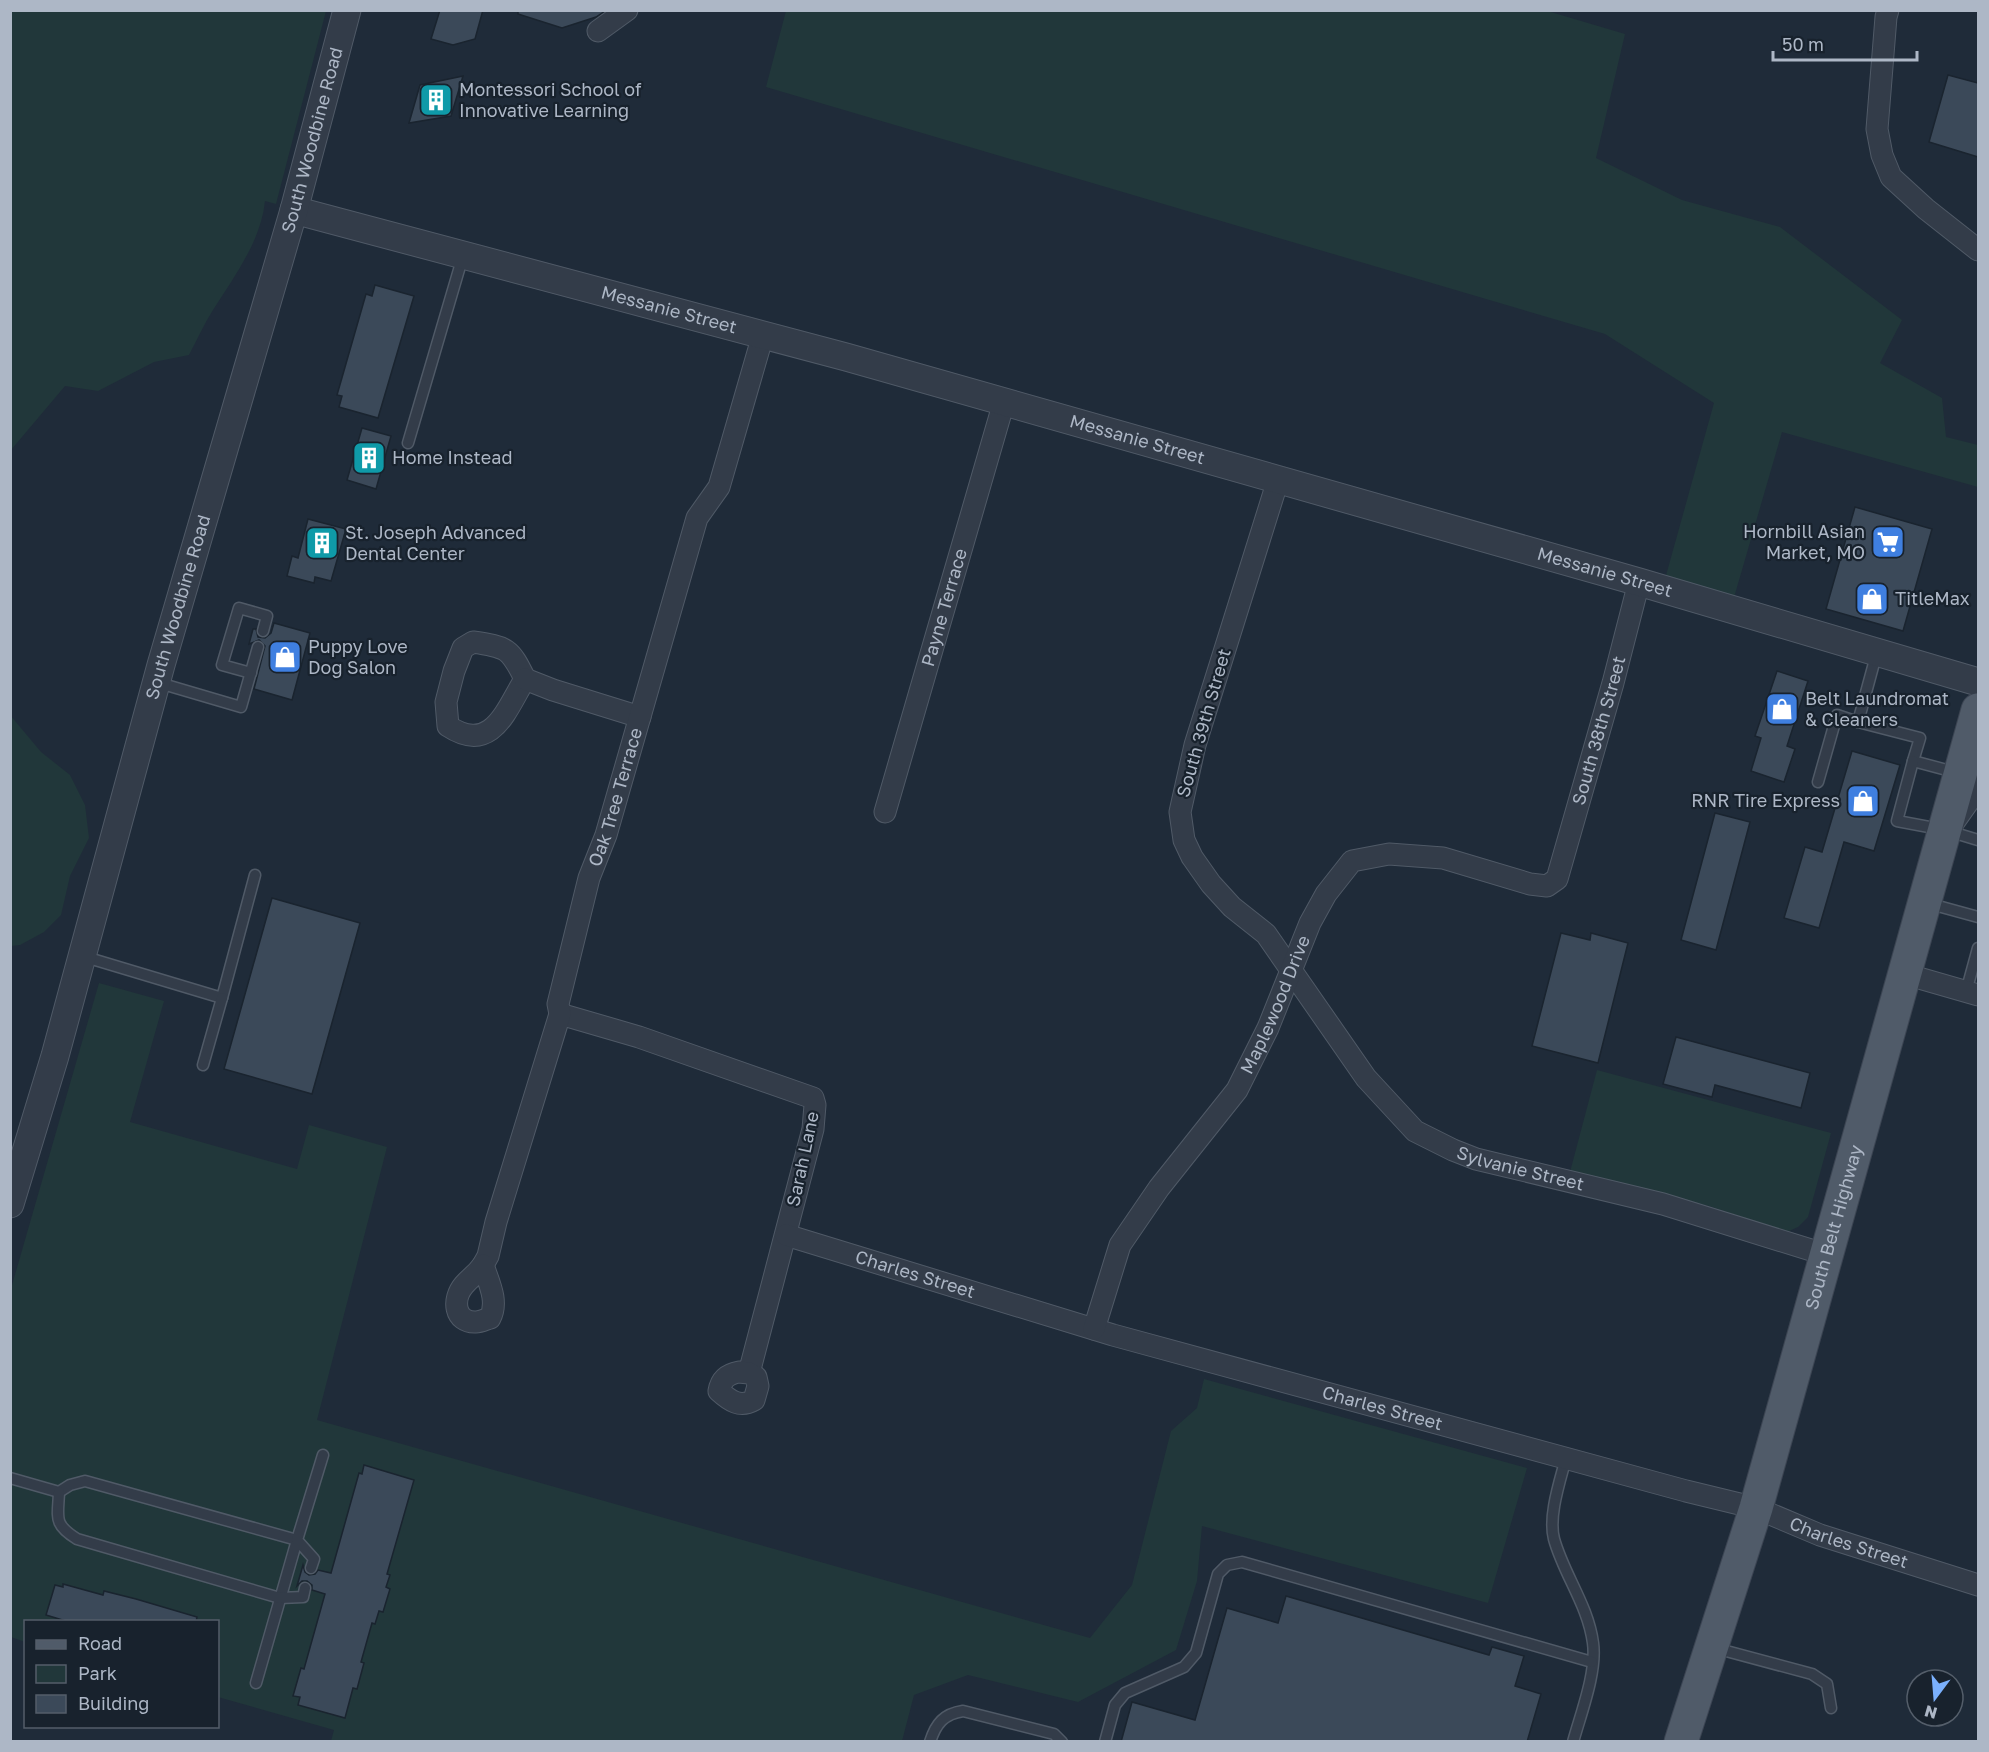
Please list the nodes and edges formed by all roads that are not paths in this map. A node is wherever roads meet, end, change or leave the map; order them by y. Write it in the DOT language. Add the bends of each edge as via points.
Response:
graph roads {
  1 [pos="347,10"];
  2 [pos="627,10"];
  3 [pos="1888,10"];
  4 [pos="598,31"];
  5 [pos="294,210"];
  6 [pos="1978,250"];
  7 [pos="463,256"];
  8 [pos="763,335"];
  9 [pos="1004,402"];
  10 [pos="408,443"];
  11 [pos="1278,480"];
  12 [pos="1639,582"];
  13 [pos="263,631"];
  14 [pos="258,647"];
  15 [pos="1877,652"];
  16 [pos="251,673"];
  17 [pos="525,679"];
  18 [pos="156,682"];
  19 [pos="1978,682"];
  20 [pos="1978,710"];
  21 [pos="640,717"];
  22 [pos="1858,722"];
  23 [pos="1913,761"];
  24 [pos="1970,779"];
  25 [pos="1818,782"];
  26 [pos="885,812"];
  27 [pos="1945,830"];
  28 [pos="1978,840"];
  29 [pos="255,875"];
  30 [pos="1557,879"];
  31 [pos="1925,903"];
  32 [pos="1978,916"];
  33 [pos="1978,948"];
  34 [pos="82,956"];
  35 [pos="1290,969"];
  36 [pos="1905,974"];
  37 [pos="1972,993"];
  38 [pos="222,998"];
  39 [pos="560,1014"];
  40 [pos="203,1065"];
  41 [pos="10,1204"];
  42 [pos="786,1235"];
  43 [pos="1827,1255"];
  44 [pos="483,1265"];
  45 [pos="1094,1329"];
  46 [pos="749,1373"];
  47 [pos="323,1455"];
  48 [pos="1566,1458"];
  49 [pos="10,1478"];
  50 [pos="59,1492"];
  51 [pos="1756,1508"];
  52 [pos="297,1540"];
  53 [pos="311,1568"];
  54 [pos="1978,1585"];
  55 [pos="305,1588"];
  56 [pos="280,1598"];
  57 [pos="1711,1647"];
  58 [pos="1592,1662"];
  59 [pos="256,1683"];
  60 [pos="1831,1708"];
  61 [pos="930,1742"];
  62 [pos="1062,1742"];
  63 [pos="1105,1742"];
  64 [pos="1573,1742"];
  65 [pos="1681,1742"];
  1 -- 5 [label="street, South Woodbine Road"];
  2 -- 4 [label="street"];
  3 -- 6 [label="street" via="1877,129 1882,155 1891,177"];
  5 -- 7 [label="street, Messanie Street"];
  5 -- 18 [label="street, South Woodbine Road"];
  7 -- 8 [label="street, Messanie Street"];
  7 -- 10 [label="lane"];
  8 -- 9 [label="street, Messanie Street"];
  8 -- 21 [label="street, Oak Tree Terrace" via="719,487 698,518"];
  9 -- 11 [label="street, Messanie Street"];
  9 -- 26 [label="street, Payne Terrace"];
  11 -- 12 [label="street, Messanie Street"];
  11 -- 35 [label="street, South 39th Street" via="1195,745 1180,812 1184,840 1192,857 1232,907 1266,934"];
  12 -- 15 [label="street, Messanie Street"];
  12 -- 30 [label="street, South 38th Street"];
  13 -- 16 [label="lane" via="267,616 239,608 222,665"];
  14 -- 16 [label="lane"];
  15 -- 19 [label="street, Messanie Street"];
  15 -- 22 [label="lane"];
  16 -- 18 [label="lane" via="241,707"];
  17 -- 17 [label="street" via="508,650 473,642 463,648 446,702 447,726 457,732 490,731 501,721"];
  17 -- 21 [label="street"];
  18 -- 34 [label="street, South Woodbine Road"];
  20 -- 24 [label="main road, South Belt Highway"];
  21 -- 39 [label="street, Oak Tree Terrace" via="606,835 593,863 558,1005"];
  22 -- 23 [label="lane" via="1920,738"];
  22 -- 25 [label="lane" via="1837,715"];
  23 -- 24 [label="lane"];
  23 -- 27 [label="lane" via="1896,821"];
  24 -- 27 [label="main road, South Belt Highway"];
  27 -- 28 [label="lane"];
  27 -- 31 [label="main road, South Belt Highway"];
  29 -- 38 [label="lane"];
  30 -- 35 [label="street, Maplewood Drive" via="1547,886 1530,884 1443,858 1389,854 1352,861 1326,894"];
  31 -- 32 [label="lane"];
  31 -- 36 [label="main road, South Belt Highway"];
  33 -- 37 [label="lane"];
  34 -- 38 [label="lane"];
  34 -- 41 [label="street, South Woodbine Road"];
  35 -- 43 [label="street, Sylvanie Street" via="1366,1078 1415,1131 1476,1159 1663,1204"];
  35 -- 45 [label="street, Maplewood Drive" via="1268,1028 1237,1090 1159,1188 1120,1245"];
  36 -- 37 [label="street"];
  36 -- 43 [label="main road, South Belt Highway"];
  38 -- 40 [label="lane"];
  39 -- 42 [label="street, Sarah Lane" via="639,1037 813,1098 813,1129"];
  39 -- 44 [label="street, Oak Tree Terrace"];
  42 -- 45 [label="street, Charles Street"];
  42 -- 46 [label="street, Sarah Lane"];
  43 -- 51 [label="main road, South Belt Highway"];
  45 -- 48 [label="street, Charles Street"];
  47 -- 52 [label="lane"];
  48 -- 51 [label="street, Charles Street"];
  48 -- 58 [label="lane" via="1557,1492 1553,1538 1584,1606 1593,1644"];
  49 -- 50 [label="lane"];
  50 -- 52 [label="lane" via="85,1481"];
  50 -- 56 [label="lane" via="58,1520 62,1530 77,1539"];
  51 -- 54 [label="street, Charles Street" via="1820,1535"];
  51 -- 57 [label="main road, South Belt Highway"];
  52 -- 53 [label="lane" via="314,1559"];
  52 -- 56 [label="lane"];
  55 -- 56 [label="lane" via="303,1597"];
  56 -- 59 [label="lane"];
  57 -- 60 [label="lane" via="1812,1674 1827,1683"];
  57 -- 65 [label="main road, South Belt Highway"];
  58 -- 63 [label="lane" via="1242,1563 1227,1564 1218,1574 1196,1653 1184,1667 1125,1693 1115,1705"];
  58 -- 64 [label="lane"];
  61 -- 62 [label="lane" via="940,1722 950,1713 963,1711 1054,1734"];
}
